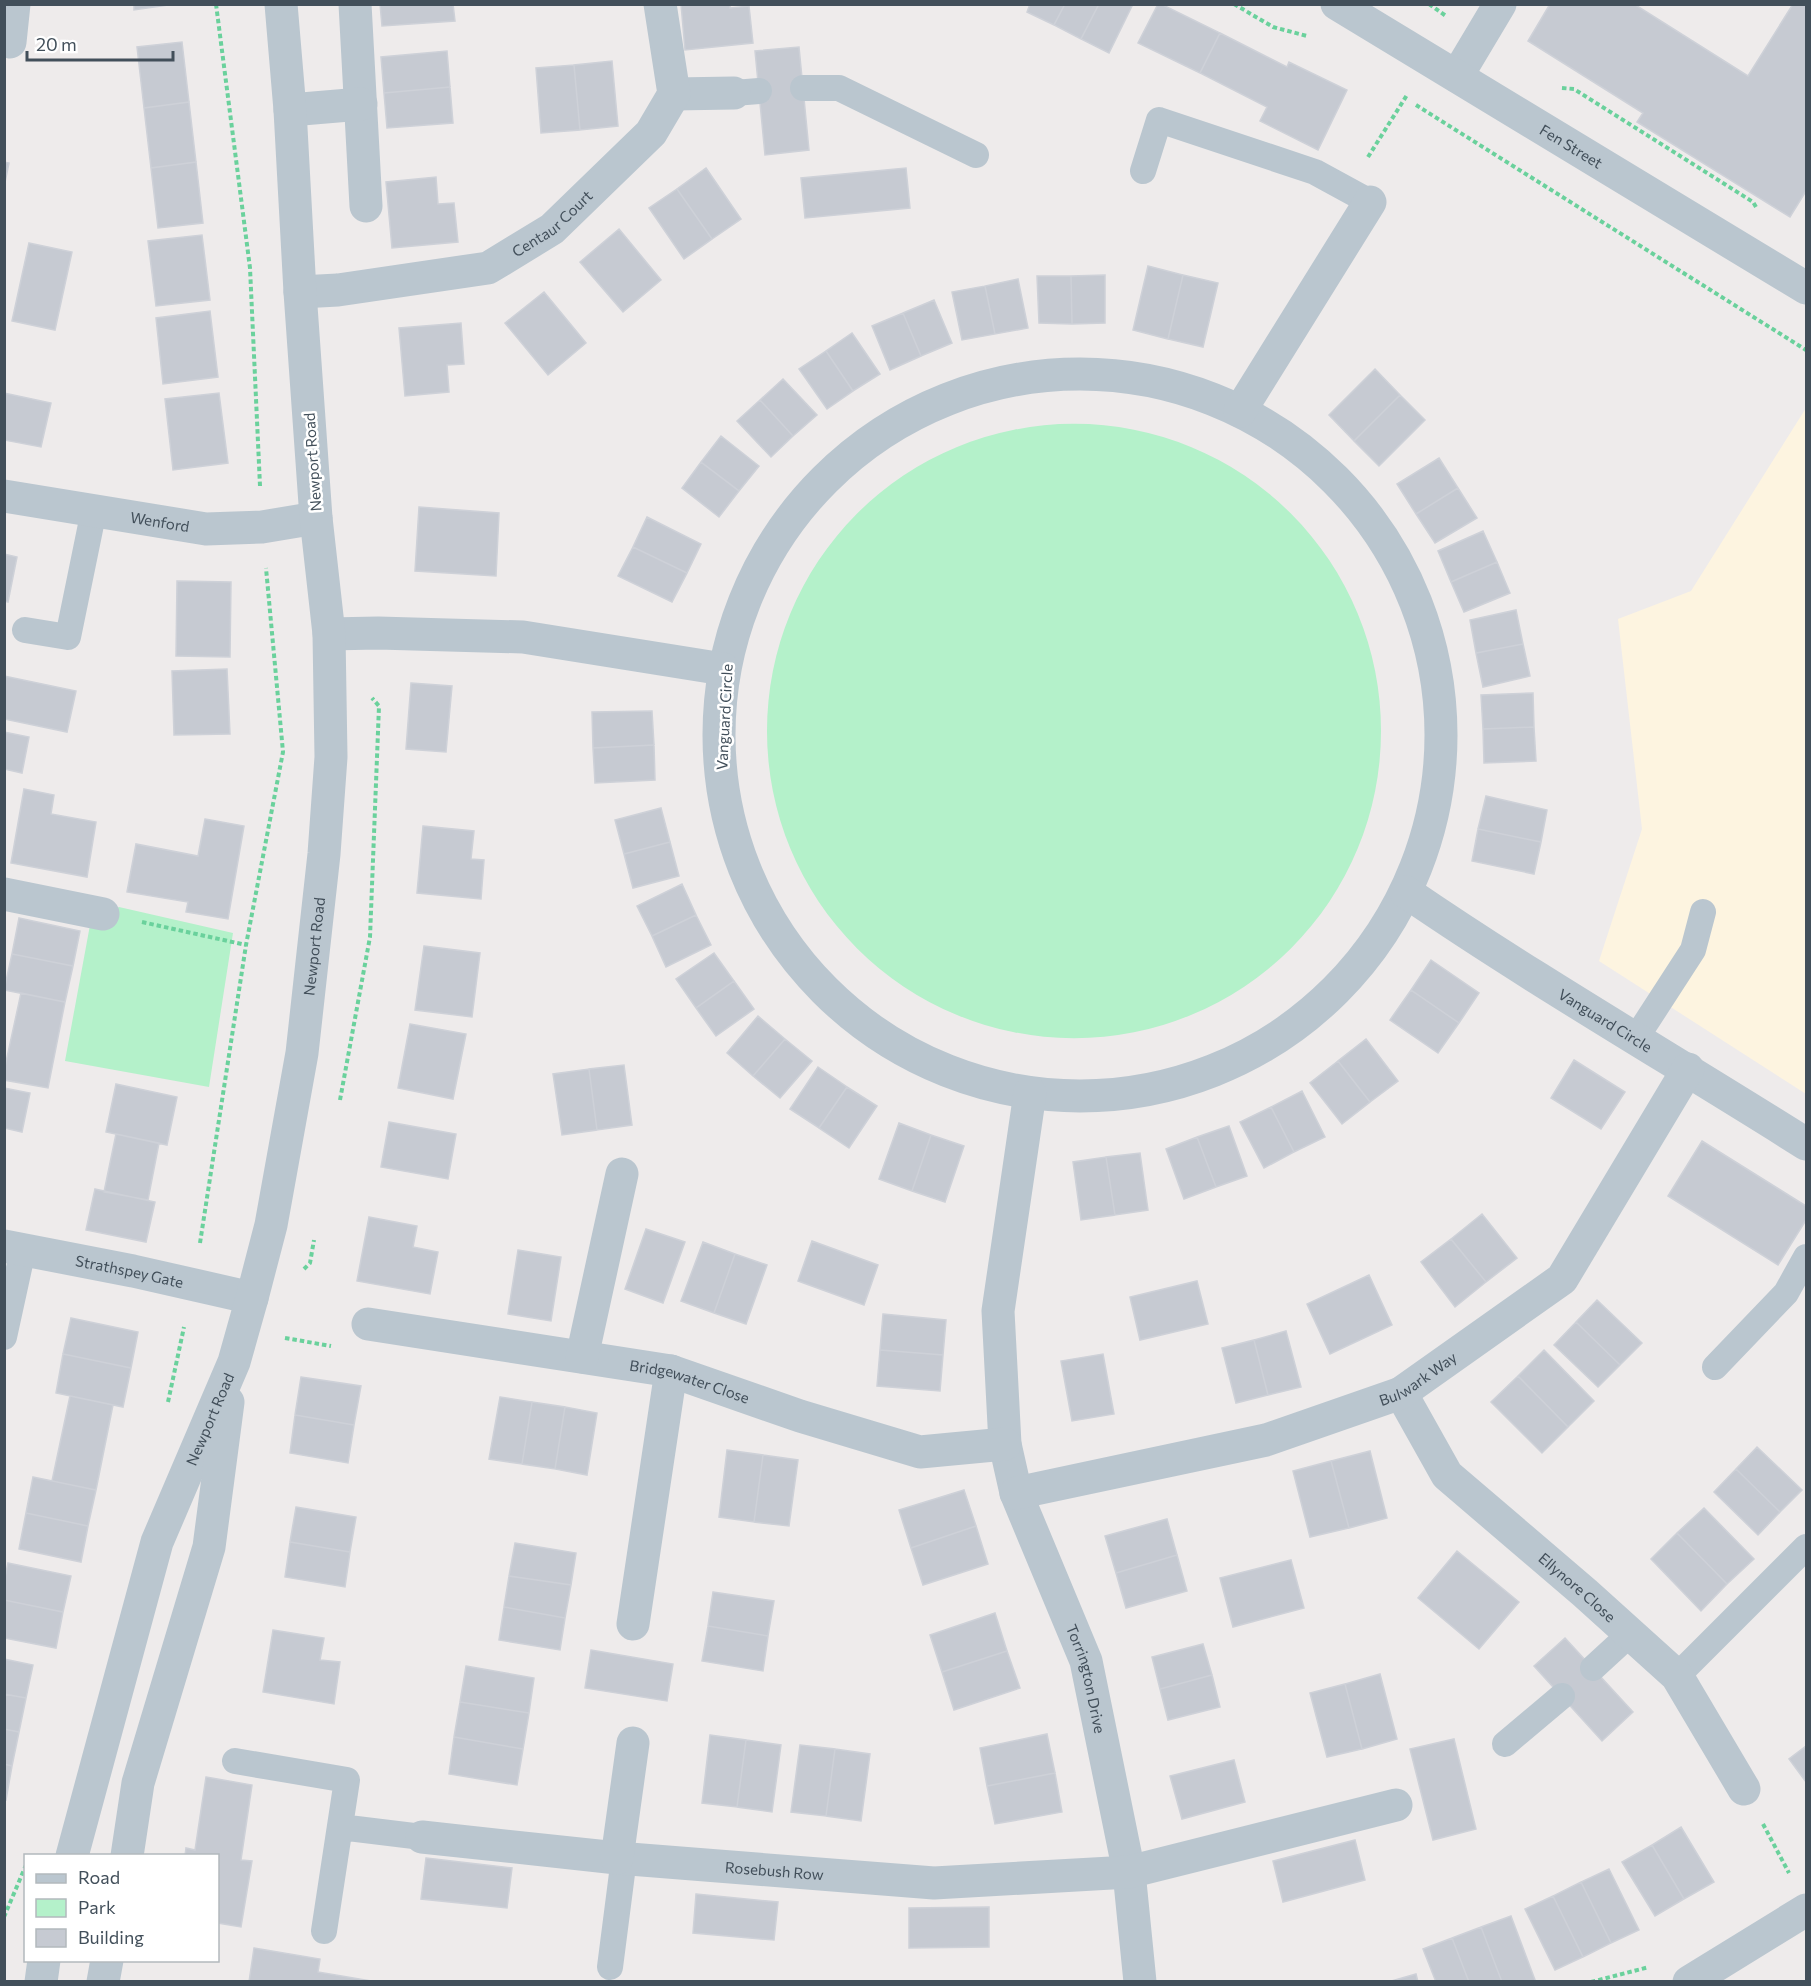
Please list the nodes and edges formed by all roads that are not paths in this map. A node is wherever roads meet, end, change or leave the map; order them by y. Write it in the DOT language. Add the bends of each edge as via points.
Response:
graph roads {
  1 [pos="14,4"];
  2 [pos="281,4"];
  3 [pos="355,4"];
  4 [pos="660,4"];
  5 [pos="1337,4"];
  6 [pos="1500,4"];
  7 [pos="10,42"];
  8 [pos="1447,70"];
  9 [pos="802,88"];
  10 [pos="746,92"];
  11 [pos="674,94"];
  12 [pos="361,104"];
  13 [pos="290,110"];
  14 [pos="976,155"];
  15 [pos="1143,171"];
  16 [pos="1370,202"];
  17 [pos="366,206"];
  18 [pos="1806,288"];
  19 [pos="300,292"];
  20 [pos="1240,411"];
  21 [pos="4,496"];
  22 [pos="94,510"];
  23 [pos="316,518"];
  24 [pos="25,630"];
  25 [pos="329,634"];
  26 [pos="723,669"];
  27 [pos="1406,892"];
  28 [pos="4,894"];
  29 [pos="1703,912"];
  30 [pos="103,914"];
  31 [pos="1636,1038"];
  32 [pos="1688,1069"];
  33 [pos="1030,1093"];
  34 [pos="1806,1144"];
  35 [pos="622,1174"];
  36 [pos="14,1248"];
  37 [pos="1806,1257"];
  38 [pos="252,1298"];
  39 [pos="368,1324"];
  40 [pos="4,1337"];
  41 [pos="582,1357"];
  42 [pos="234,1362"];
  43 [pos="1715,1367"];
  44 [pos="671,1371"];
  45 [pos="1401,1393"];
  46 [pos="1005,1444"];
  47 [pos="1016,1492"];
  48 [pos="1806,1547"];
  49 [pos="633,1624"];
  50 [pos="1630,1634"];
  51 [pos="1593,1668"];
  52 [pos="1677,1676"];
  53 [pos="1562,1696"];
  54 [pos="633,1743"];
  55 [pos="1505,1744"];
  56 [pos="235,1761"];
  57 [pos="1744,1789"];
  58 [pos="1396,1805"];
  59 [pos="340,1827"];
  60 [pos="422,1837"];
  61 [pos="73,1854"];
  62 [pos="127,1854"];
  63 [pos="620,1858"];
  64 [pos="1129,1872"];
  65 [pos="1806,1910"];
  66 [pos="324,1931"];
  67 [pos="45,1962"];
  68 [pos="107,1962"];
  69 [pos="610,1967"];
  70 [pos="41,1982"];
  71 [pos="103,1982"];
  72 [pos="1140,1982"];
  73 [pos="1689,1982"];
  1 -- 7 [label="street"];
  2 -- 13 [label="street, Newport Road"];
  3 -- 12 [label="street"];
  4 -- 11 [label="street"];
  5 -- 8 [label="street, Fen Street"];
  6 -- 8 [label="street"];
  8 -- 18 [label="street, Fen Street"];
  9 -- 14 [label="lane" via="839,88"];
  10 -- 11 [label="street"];
  11 -- 19 [label="street, Centaur Court" via="651,133 552,230 488,268"];
  12 -- 13 [label="street"];
  12 -- 17 [label="street"];
  13 -- 19 [label="street, Newport Road"];
  15 -- 16 [label="lane" via="1158,120 1315,172"];
  16 -- 20 [label="street"];
  19 -- 23 [label="street, Newport Road"];
  20 -- 26 [label="street, Vanguard Circle" via="1188,390 1121,376 1053,375 986,386 923,409 864,444 813,489 799,507 772,543 742,603"];
  20 -- 27 [label="street, Vanguard Circle" via="1302,451 1347,493 1384,541 1413,595 1432,653 1441,714 1440,765 1428,835"];
  21 -- 22 [label="street, Wenford"];
  22 -- 23 [label="street, Wenford" via="206,529 262,527"];
  22 -- 24 [label="lane" via="68,637"];
  23 -- 25 [label="street, Newport Road"];
  25 -- 26 [label="street" via="524,637"];
  25 -- 38 [label="street, Newport Road" via="331,757 302,1053 271,1225"];
  26 -- 33 [label="street, Vanguard Circle" via="718,766 740,861 786,947 853,1017 908,1051 936,1067"];
  27 -- 31 [label="street, Vanguard Circle" via="1487,947"];
  27 -- 33 [label="street, Vanguard Circle" via="1367,956 1314,1012 1251,1054 1181,1083 1106,1096"];
  28 -- 30 [label="street"];
  29 -- 31 [label="lane" via="1692,950"];
  31 -- 32 [label="street, Vanguard Circle"];
  32 -- 34 [label="street, Vanguard Circle"];
  32 -- 45 [label="street, Bulwark Way" via="1562,1279"];
  33 -- 46 [label="street, Torrington Drive" via="998,1311"];
  35 -- 41 [label="street"];
  36 -- 38 [label="street, Strathspey Gate"];
  36 -- 40 [label="lane"];
  37 -- 43 [label="lane" via="1786,1293"];
  38 -- 42 [label="street, Newport Road"];
  39 -- 41 [label="street, Bridgewater Close"];
  41 -- 44 [label="street, Bridgewater Close"];
  42 -- 61 [label="street, Newport Road" via="157,1542"];
  42 -- 62 [label="street" via="209,1547 138,1783"];
  44 -- 46 [label="street, Bridgewater Close" via="920,1452"];
  44 -- 49 [label="street"];
  45 -- 47 [label="street, Bulwark Way" via="1266,1440"];
  45 -- 50 [label="street, Ellynore Close" via="1447,1475"];
  46 -- 47 [label="street, Torrington Drive"];
  47 -- 64 [label="street, Torrington Drive" via="1086,1661"];
  48 -- 52 [label="lane"];
  50 -- 51 [label="lane"];
  50 -- 52 [label="street, Ellynore Close"];
  52 -- 57 [label="street, Ellynore Close"];
  53 -- 55 [label="lane"];
  54 -- 63 [label="street"];
  56 -- 59 [label="lane" via="347,1780"];
  58 -- 64 [label="street"];
  59 -- 60 [label="lane"];
  59 -- 66 [label="lane"];
  60 -- 63 [label="street, Rosebush Row"];
  63 -- 64 [label="street, Rosebush Row" via="934,1883"];
  63 -- 69 [label="lane"];
  64 -- 72 [label="street, Torrington Drive"];
  65 -- 73 [label="street"];
  67 -- 70 [label="street"];
  68 -- 71 [label="street"];
}
